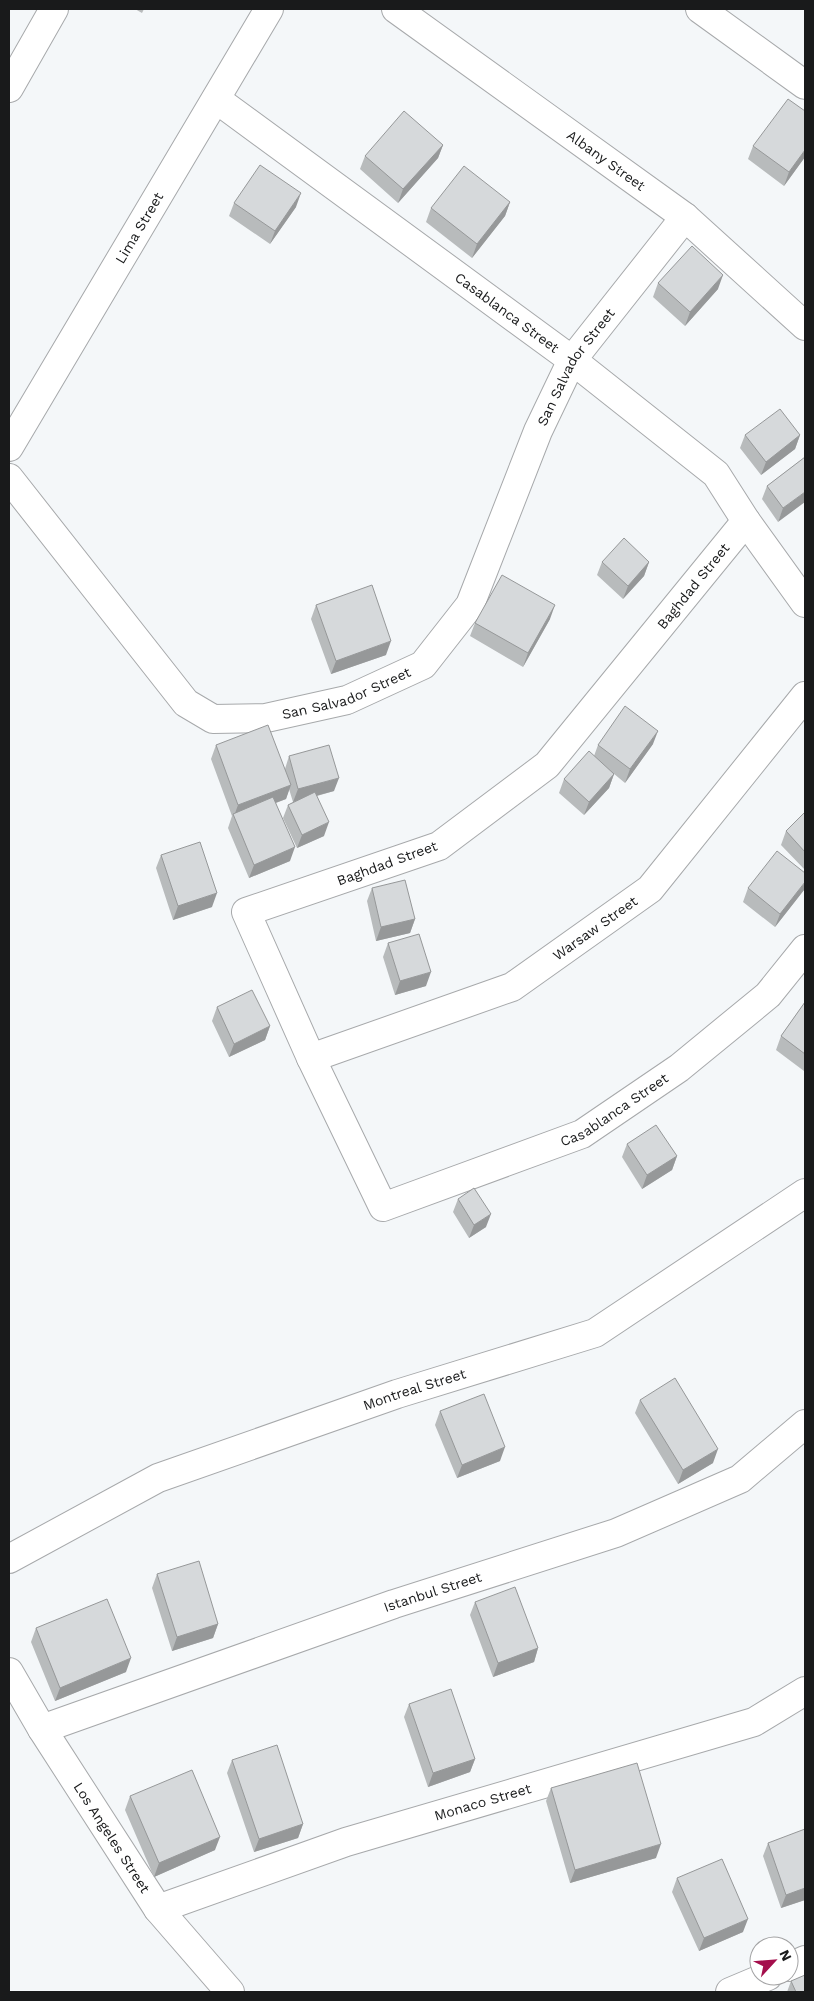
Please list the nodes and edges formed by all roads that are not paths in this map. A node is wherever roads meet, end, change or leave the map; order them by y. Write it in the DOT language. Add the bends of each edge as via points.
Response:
graph roads {
  1 [pos="54,9"];
  2 [pos="269,9"];
  3 [pos="396,9"];
  4 [pos="700,9"];
  5 [pos="805,85"];
  6 [pos="9,88"];
  7 [pos="216,99"];
  8 [pos="685,217"];
  9 [pos="805,326"];
  10 [pos="572,360"];
  11 [pos="9,447"];
  12 [pos="9,478"];
  13 [pos="746,521"];
  14 [pos="805,603"];
  15 [pos="805,696"];
  16 [pos="805,949"];
  17 [pos="311,1058"];
  18 [pos="805,1193"];
  19 [pos="383,1207"];
  20 [pos="805,1424"];
  21 [pos="9,1559"];
  22 [pos="9,1672"];
  23 [pos="805,1691"];
  24 [pos="42,1729"];
  25 [pos="158,1908"];
  26 [pos="749,1984"];
  27 [pos="230,1992"];
  28 [pos="730,1992"];
  1 -- 6 [label="street"];
  2 -- 7 [label="street, Lima Street"];
  3 -- 8 [label="street, Albany Street"];
  4 -- 5 [label="street"];
  7 -- 10 [label="street, Casablanca Street"];
  7 -- 11 [label="street, Lima Street"];
  8 -- 9 [label="street, Albany Street"];
  8 -- 10 [label="street, San Salvador Street"];
  10 -- 12 [label="street, San Salvador Street" via="538,431 470,605 423,665 347,700 266,718 212,719 186,703"];
  10 -- 13 [label="street, Casablanca Street" via="716,474"];
  13 -- 14 [label="street, Casablanca Street"];
  13 -- 17 [label="street, Baghdad Street" via="547,765 439,846 246,912"];
  15 -- 17 [label="street, Warsaw Street" via="650,889 512,988"];
  16 -- 19 [label="street, Casablanca Street" via="768,995 679,1068 582,1134"];
  17 -- 19 [label="street, Baghdad Street"];
  18 -- 21 [label="street, Montreal Street" via="595,1333 397,1394 158,1478"];
  20 -- 24 [label="street, Istanbul Street" via="740,1479 616,1533 394,1604"];
  22 -- 24 [label="street, Los Angeles Street"];
  23 -- 25 [label="street, Monaco Street" via="754,1722 346,1842"];
  24 -- 25 [label="street, Los Angeles Street"];
  25 -- 27 [label="street, Los Angeles Street"];
  26 -- 28 [label="street"];
}
